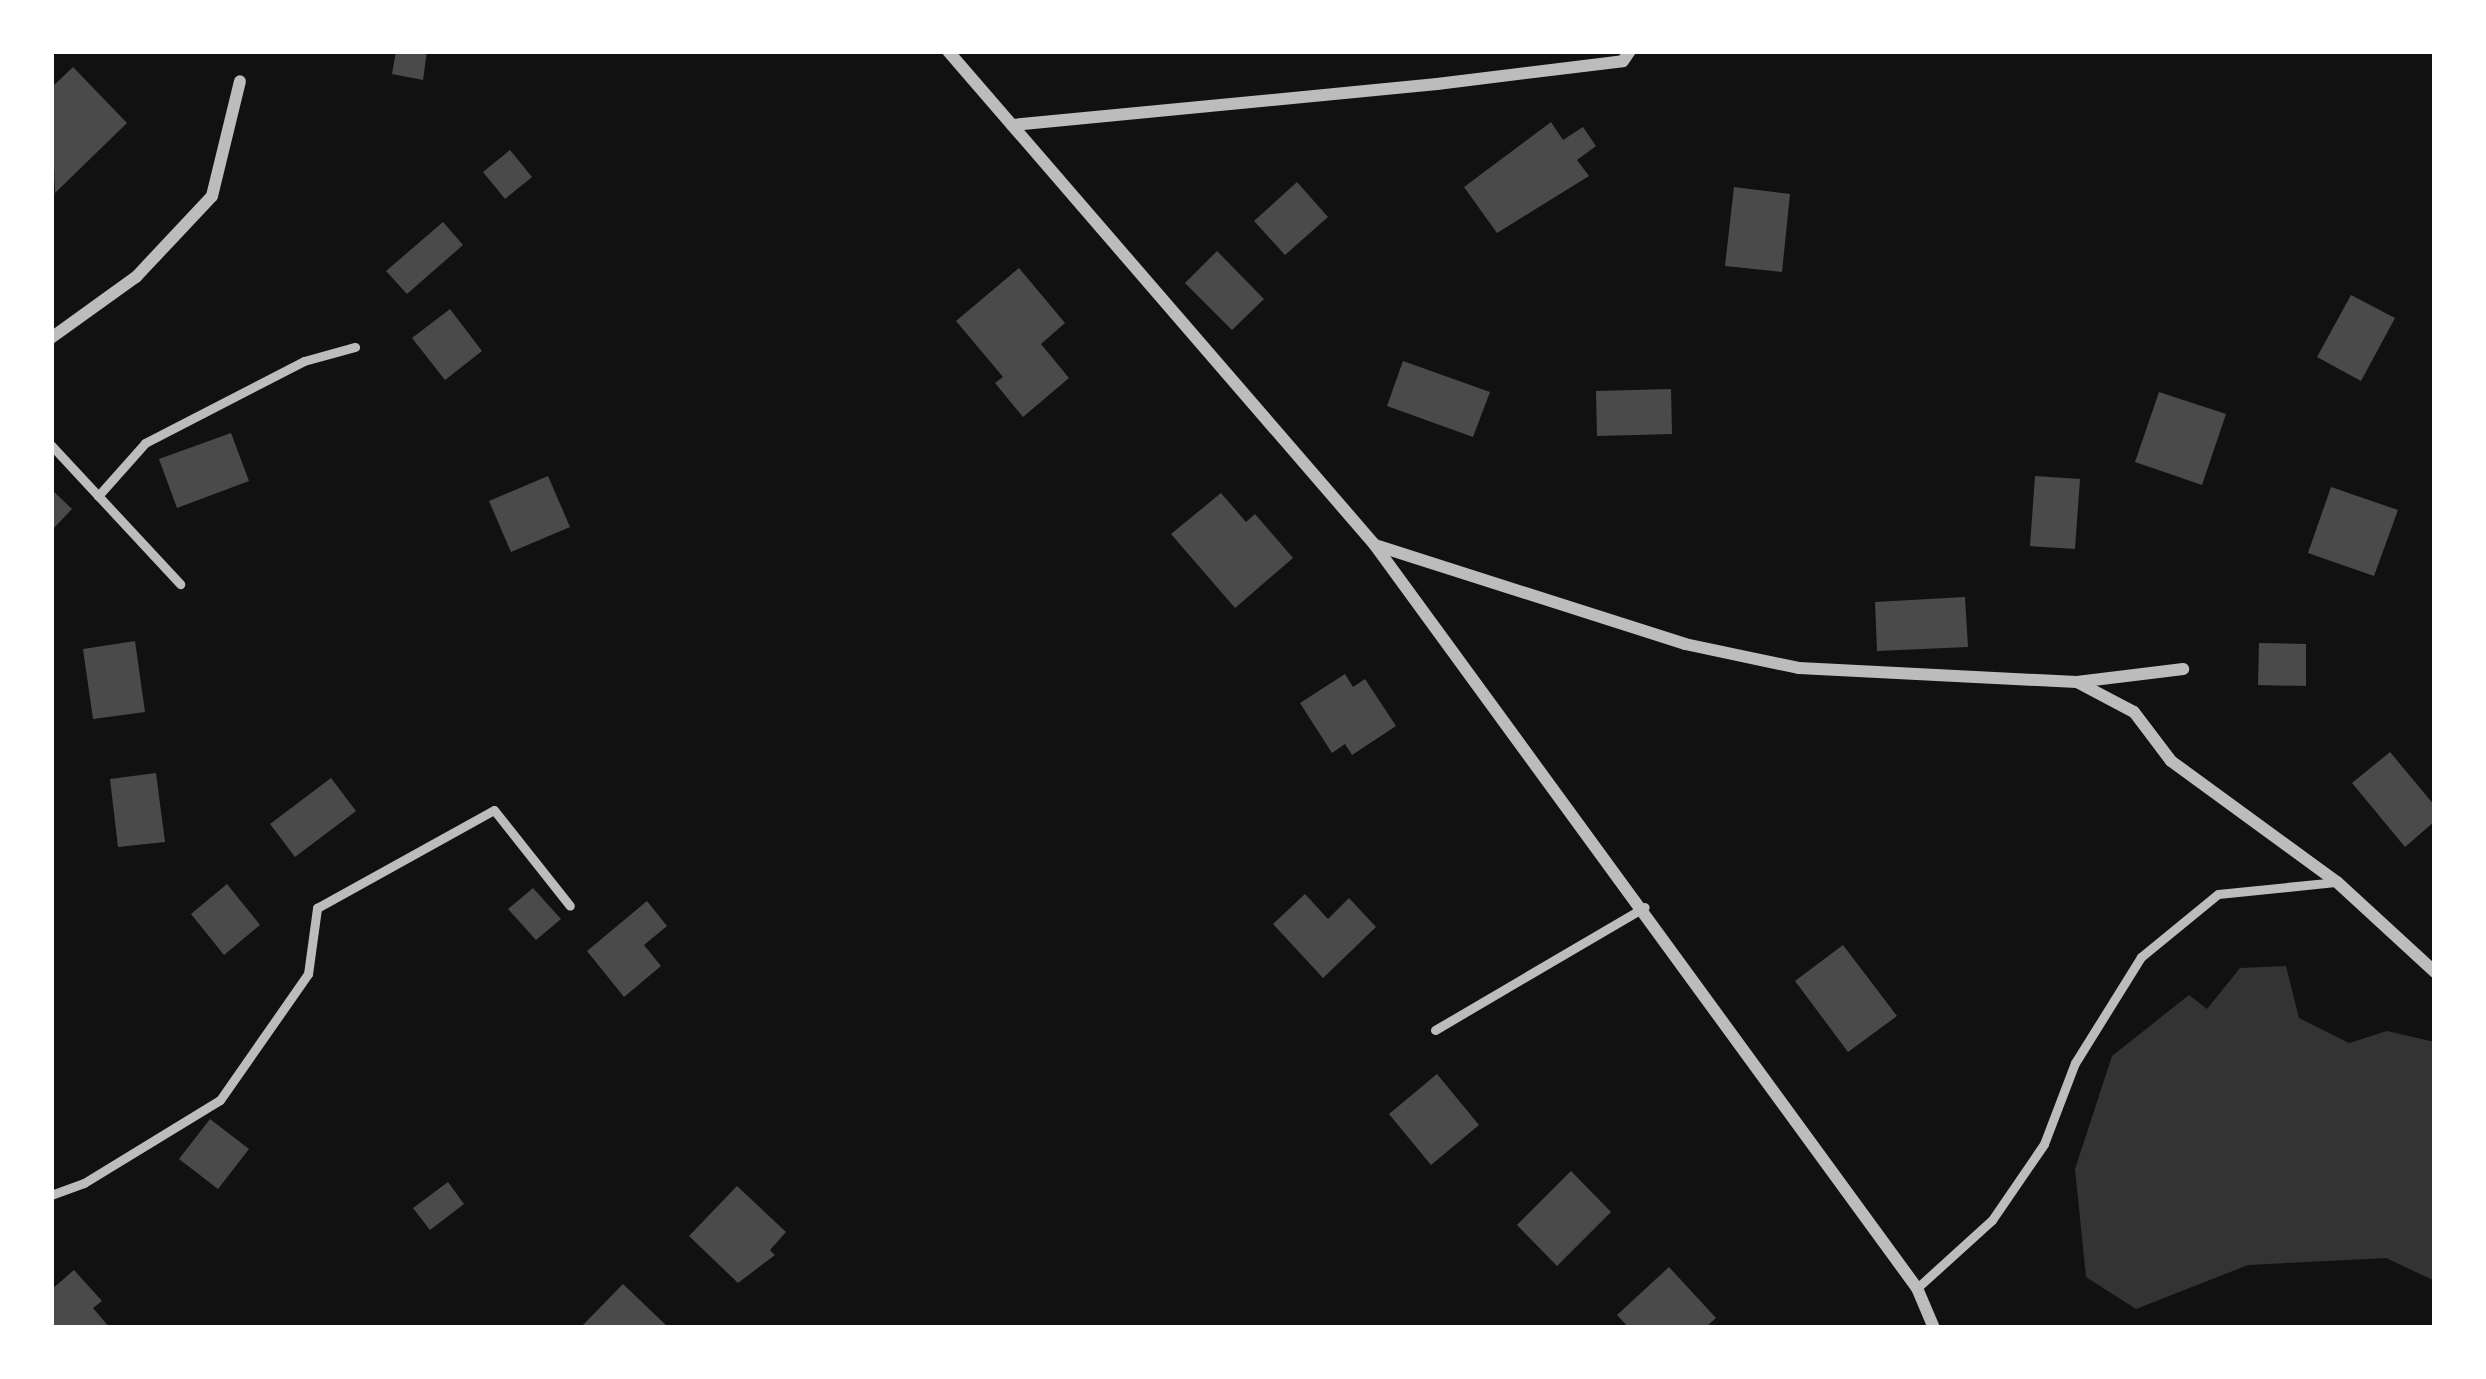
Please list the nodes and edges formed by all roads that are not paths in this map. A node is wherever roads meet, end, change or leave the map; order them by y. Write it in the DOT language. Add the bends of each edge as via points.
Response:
graph roads {
  1 [pos="948,51"];
  2 [pos="1630,51"];
  3 [pos="240,80"];
  4 [pos="1012,125"];
  5 [pos="51,338"];
  6 [pos="355,347"];
  7 [pos="51,445"];
  8 [pos="98,496"];
  9 [pos="1374,544"];
  10 [pos="180,584"];
  11 [pos="2183,669"];
  12 [pos="2077,682"];
  13 [pos="2337,882"];
  14 [pos="570,906"];
  15 [pos="1645,907"];
  16 [pos="2435,972"];
  17 [pos="1436,1030"];
  18 [pos="51,1195"];
  19 [pos="1917,1288"];
  20 [pos="1934,1328"];
  1 -- 4 [label="street"];
  2 -- 4 [label="street" via="1623,61 1437,84"];
  3 -- 5 [label="street" via="212,196 136,277"];
  4 -- 9 [label="street"];
  6 -- 8 [label="lane" via="304,361 145,443"];
  7 -- 8 [label="lane"];
  8 -- 10 [label="lane"];
  9 -- 12 [label="street" via="1685,644 1799,668"];
  9 -- 15 [label="street"];
  11 -- 12 [label="street"];
  12 -- 13 [label="street" via="2134,712 2171,761"];
  13 -- 16 [label="street"];
  13 -- 19 [label="lane" via="2218,894 2141,957 2074,1063 2031,1163 1992,1220"];
  14 -- 18 [label="lane" via="494,810 317,908 308,974 220,1100 85,1183"];
  15 -- 17 [label="lane"];
  15 -- 19 [label="street"];
  19 -- 20 [label="street"];
}
